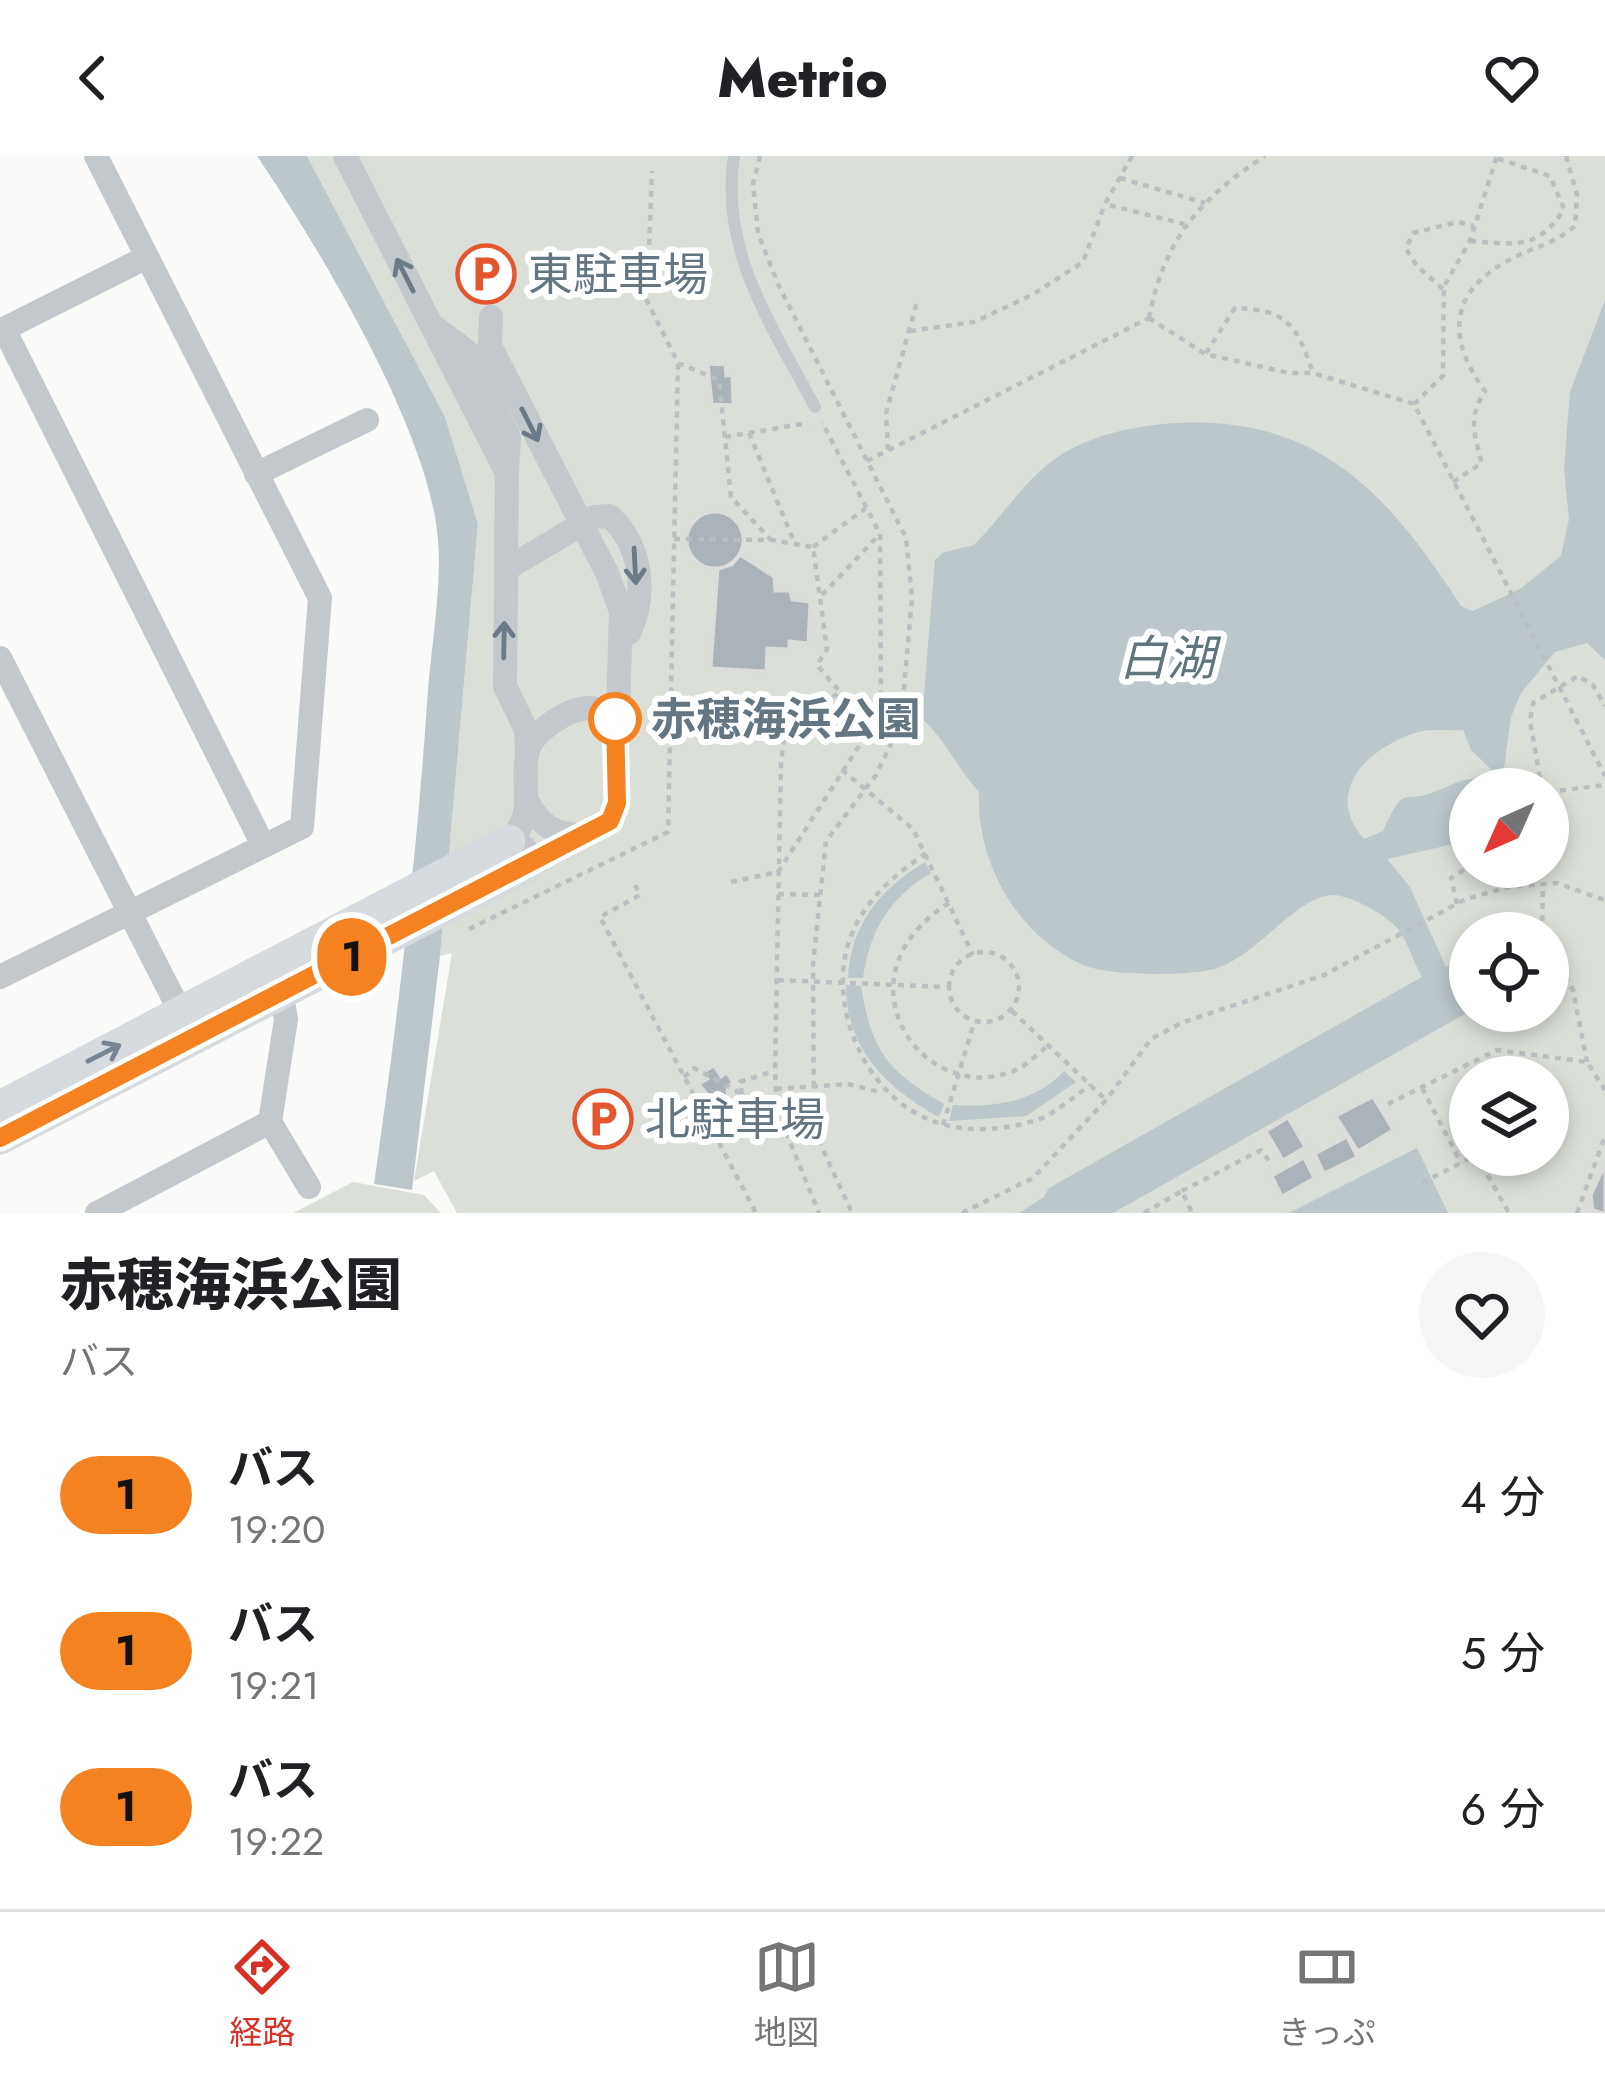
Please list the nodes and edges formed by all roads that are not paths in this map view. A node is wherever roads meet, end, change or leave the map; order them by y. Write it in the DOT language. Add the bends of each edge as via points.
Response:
graph roads {
  1 [pos="96,156"];
  2 [pos="345,156"];
  3 [pos="734,156"];
  4 [pos="147,257"];
  5 [pos="490,317"];
  6 [pos="818,414"];
  7 [pos="367,420"];
  8 [pos="256,474"];
  9 [pos="581,525"];
  10 [pos="508,568"];
  11 [pos="617,652"];
  12 [pos="0,658"];
  13 [pos="615,719"];
  14 [pos="527,752"];
  15 [pos="527,801"];
  16 [pos="587,835"];
  17 [pos="263,845"];
  18 [pos="527,855"];
  19 [pos="400,915"];
  20 [pos="130,916"];
  21 [pos="0,977"];
  22 [pos="279,980"];
  23 [pos="188,1026"];
  24 [pos="0,1107"];
  25 [pos="270,1122"];
  26 [pos="0,1138"];
  27 [pos="309,1187"];
  28 [pos="97,1213"];
  1 -- 4 [label="street"];
  10 -- 2 [label="street, one-way" via="509,437 469,352 429,323"];
  3 -- 6 [label="lane" via="729,187 742,269"];
  4 -- 8 [label="street"];
  4 -- 17 [label="street" via="4,329"];
  5 -- 9 [label="street, one-way" via="490,346"];
  7 -- 8 [label="street"];
  8 -- 17 [label="street" via="320,598 302,827"];
  9 -- 10 [label="street"];
  9 -- 11 [label="street" via="621,610"];
  9 -- 11 [label="street, one-way" via="609,516 638,556 633,626"];
  14 -- 10 [label="street, one-way" via="526,730 505,686"];
  11 -- 13 [label="street"];
  12 -- 20 [label="street"];
  13 -- 14 [label="street" via="582,709 545,729"];
  13 -- 16 [label="street" via="615,813"];
  14 -- 15 [label="street"];
  15 -- 16 [label="street" via="553,831"];
  15 -- 18 [label="street"];
  16 -- 18 [label="street"];
  17 -- 20 [label="street"];
  18 -- 19 [label="street" via="451,905"];
  18 -- 19 [label="street" via="455,869"];
  19 -- 22 [label="street"];
  20 -- 21 [label="street"];
  20 -- 23 [label="street"];
  22 -- 23 [label="street"];
  22 -- 25 [label="street" via="286,1019"];
  24 -- 23 [label="street, one-way"];
  23 -- 26 [label="street"];
  25 -- 27 [label="street"];
  25 -- 28 [label="street"];
}
